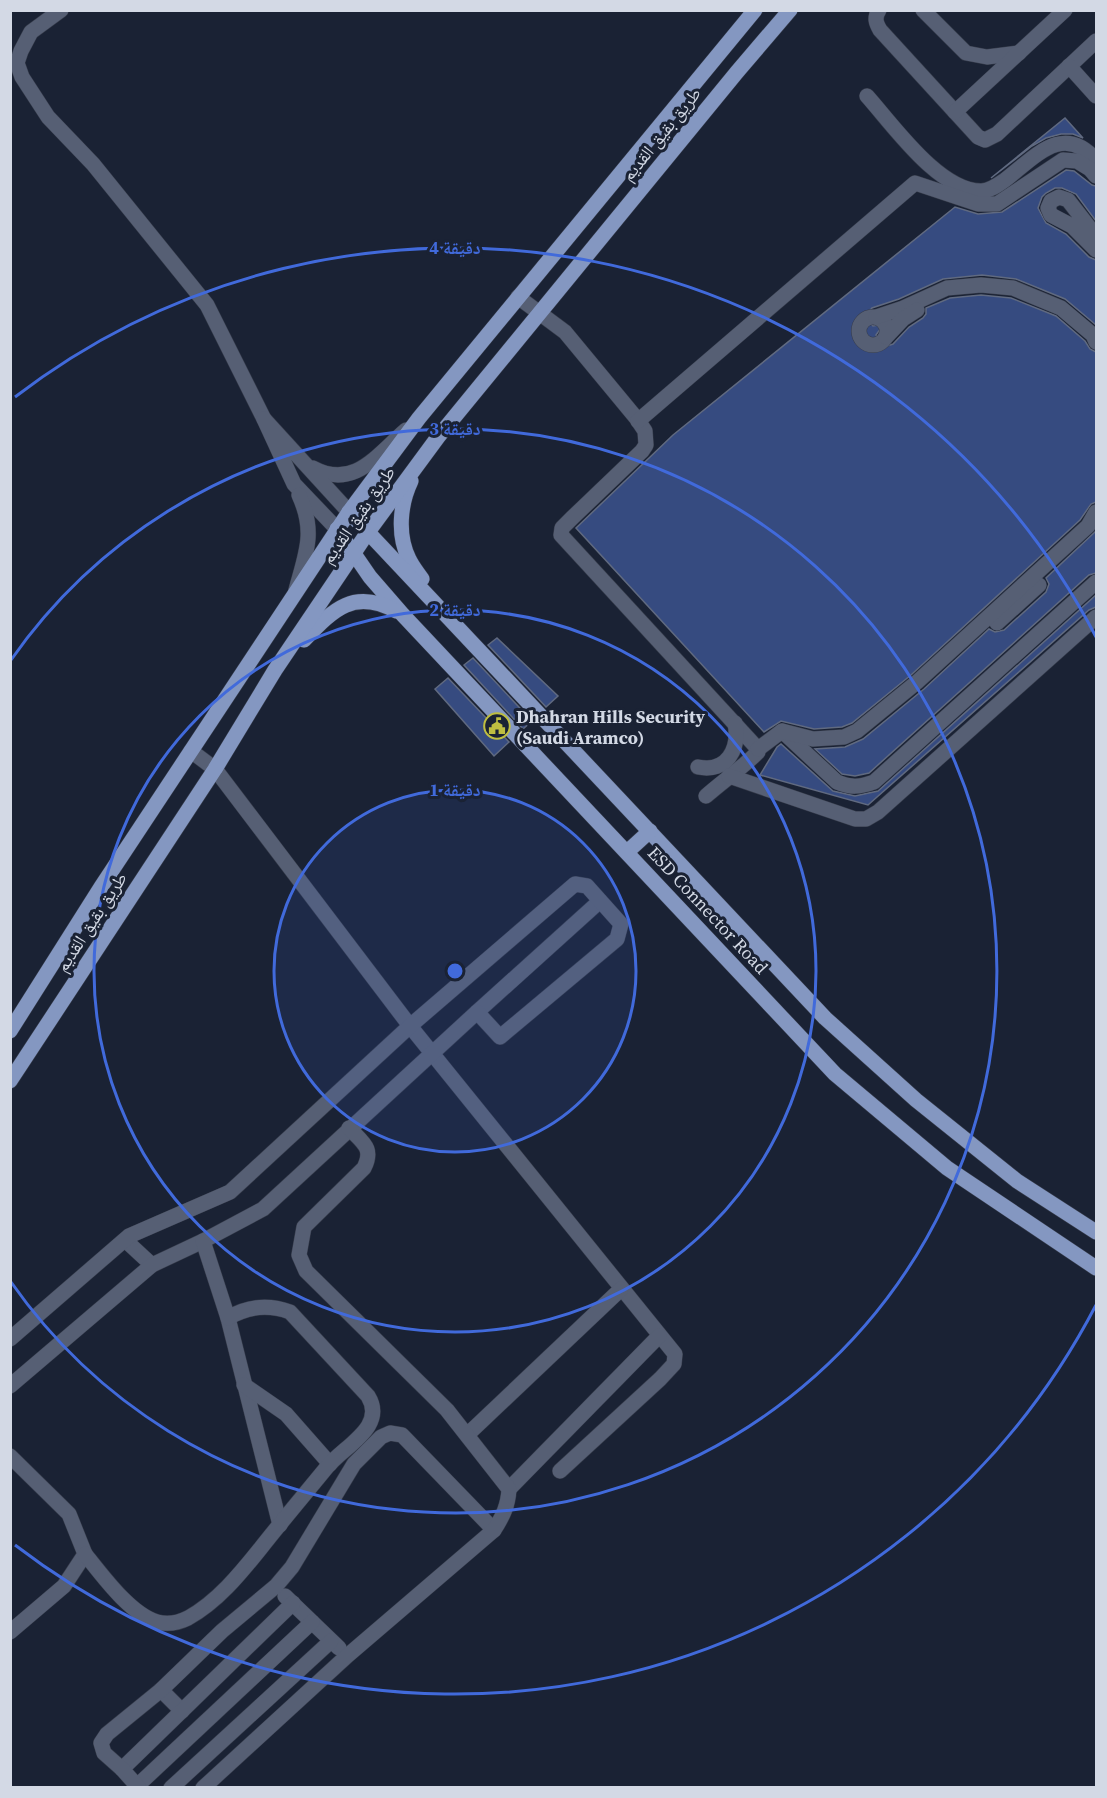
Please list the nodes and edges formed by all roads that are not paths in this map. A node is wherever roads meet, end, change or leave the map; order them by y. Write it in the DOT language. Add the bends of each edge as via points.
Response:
graph roads {
  1 [pos="61,10"];
  2 [pos="755,10"];
  3 [pos="790,10"];
  4 [pos="879,10"];
  5 [pos="923,10"];
  6 [pos="1065,10"];
  7 [pos="1096,41"];
  8 [pos="1019,53"];
  9 [pos="1069,66"];
  10 [pos="867,96"];
  11 [pos="1096,96"];
  12 [pos="955,112"];
  13 [pos="1096,160"];
  14 [pos="1096,176"];
  15 [pos="1096,236"];
  16 [pos="1096,250"];
  17 [pos="518,297"];
  18 [pos="540,313"];
  19 [pos="876,317"];
  20 [pos="886,337"];
  21 [pos="1096,342"];
  22 [pos="1096,354"];
  23 [pos="264,418"];
  24 [pos="419,418"];
  25 [pos="638,421"];
  26 [pos="421,460"];
  27 [pos="305,464"];
  28 [pos="294,484"];
  29 [pos="349,512"];
  30 [pos="1096,512"];
  31 [pos="1096,527"];
  32 [pos="337,529"];
  33 [pos="368,532"];
  34 [pos="354,554"];
  35 [pos="1096,573"];
  36 [pos="1096,582"];
  37 [pos="296,591"];
  38 [pos="1096,607"];
  39 [pos="403,615"];
  40 [pos="447,617"];
  41 [pos="1096,618"];
  42 [pos="275,670"];
  43 [pos="735,723"];
  44 [pos="782,731"];
  45 [pos="807,745"];
  46 [pos="758,749"];
  47 [pos="191,751"];
  48 [pos="215,769"];
  49 [pos="735,772"];
  50 [pos="650,831"];
  51 [pos="627,852"];
  52 [pos="600,901"];
  53 [pos="477,1012"];
  54 [pos="410,1026"];
  55 [pos="10,1031"];
  56 [pos="431,1053"];
  57 [pos="10,1081"];
  58 [pos="349,1128"];
  59 [pos="1096,1232"];
  60 [pos="125,1240"];
  61 [pos="203,1241"];
  62 [pos="152,1265"];
  63 [pos="1096,1268"];
  64 [pos="621,1289"];
  65 [pos="228,1318"];
  66 [pos="659,1336"];
  67 [pos="10,1339"];
  68 [pos="244,1385"];
  69 [pos="10,1386"];
  70 [pos="467,1435"];
  71 [pos="10,1456"];
  72 [pos="330,1464"];
  73 [pos="560,1471"];
  74 [pos="509,1489"];
  75 [pos="280,1525"];
  76 [pos="494,1530"];
  77 [pos="84,1554"];
  78 [pos="276,1586"];
  79 [pos="293,1603"];
  80 [pos="312,1622"];
  81 [pos="10,1632"];
  82 [pos="331,1641"];
  83 [pos="347,1656"];
  84 [pos="161,1690"];
  85 [pos="182,1712"];
  86 [pos="197,1731"];
  87 [pos="215,1748"];
  88 [pos="230,1764"];
  89 [pos="122,1769"];
  90 [pos="138,1787"];
  91 [pos="171,1788"];
  92 [pos="203,1788"];
  1 -- 23 [label="street" via="31,32 17,63 22,77 48,117 93,164 207,305"];
  2 -- 17 [label="main road, طريق بقيق القديم"];
  3 -- 18 [label="main road, طريق بقيق القديم"];
  4 -- 12 [label="street" via="876,23 880,30"];
  5 -- 8 [label="street" via="966,53 987,57"];
  6 -- 8 [label="street"];
  7 -- 9 [label="street"];
  8 -- 12 [label="street"];
  9 -- 11 [label="street"];
  9 -- 12 [label="street" via="990,139 978,137"];
  10 -- 13 [label="street" via="930,168 964,188 995,188 1058,142 1073,142"];
  14 -- 25 [label="street" via="1077,161 1063,160 997,204 978,204 915,183"];
  15 -- 16 [label="street" via="1068,200 1059,197 1051,201 1051,215 1072,226"];
  17 -- 18 [label="street"];
  17 -- 24 [label="main road, طريق بقيق القديم"];
  18 -- 25 [label="street" via="565,332"];
  18 -- 26 [label="main road, طريق بقيق القديم"];
  19 -- 20 [label="street" via="883,320"];
  19 -- 20 [label="street" via="869,317 860,326 860,338 876,345"];
  19 -- 21 [label="street" via="947,288 1013,288 1061,308"];
  20 -- 22 [label="street" via="917,310 940,300 962,294 1001,295 1041,308 1077,331"];
  23 -- 27 [label="street"];
  23 -- 28 [label="street"];
  24 -- 27 [label="street" via="360,470 328,475"];
  24 -- 29 [label="main road, طريق بقيق القديم"];
  25 -- 43 [label="street" via="645,431 646,445 562,528 561,535"];
  26 -- 33 [label="main road, طريق بقيق القديم"];
  26 -- 40 [label="main road" via="409,486 401,528 409,560"];
  27 -- 29 [label="street"];
  28 -- 32 [label="street"];
  28 -- 37 [label="street" via="306,511 309,534"];
  29 -- 32 [label="main road, طريق بقيق القديم"];
  29 -- 33 [label="main road, ESD Connector Road"];
  30 -- 44 [label="street" via="1088,526 960,644 858,731 844,737 813,738"];
  31 -- 45 [label="street" via="1018,605 864,738 849,744"];
  32 -- 34 [label="main road, ESD Connector Road"];
  32 -- 37 [label="main road, طريق بقيق القديم"];
  33 -- 34 [label="main road, طريق بقيق القديم"];
  33 -- 40 [label="main road, ESD Connector Road"];
  34 -- 39 [label="main road, ESD Connector Road"];
  34 -- 42 [label="main road, طريق بقيق القديم"];
  35 -- 45 [label="street" via="872,774 848,778"];
  36 -- 44 [label="street" via="874,782 862,787 837,782"];
  37 -- 47 [label="main road, طريق بقيق القديم"];
  38 -- 49 [label="street" via="867,813 856,814"];
  39 -- 42 [label="main road" via="382,603 366,601 339,607"];
  39 -- 51 [label="main road, ESD Connector Road"];
  40 -- 50 [label="main road, ESD Connector Road"];
  41 -- 49 [label="street" via="866,819 855,819"];
  42 -- 48 [label="main road, طريق بقيق القديم"];
  43 -- 46 [label="street"];
  43 -- 49 [label="street" via="733,754 707,769 698,766 705,778 706,796"];
  44 -- 45 [label="street"];
  44 -- 46 [label="street"];
  46 -- 49 [label="street"];
  47 -- 48 [label="street"];
  47 -- 55 [label="main road, طريق بقيق القديم"];
  48 -- 54 [label="street"];
  48 -- 57 [label="main road, طريق بقيق القديم"];
  50 -- 51 [label="main road"];
  50 -- 59 [label="main road, ESD Connector Road" via="825,1018 916,1100 1017,1181"];
  51 -- 63 [label="main road, ESD Connector Road" via="835,1074 947,1168"];
  52 -- 53 [label="street"];
  52 -- 53 [label="street" via="621,924 617,939 500,1037"];
  52 -- 54 [label="street" via="587,886 575,884"];
  53 -- 56 [label="street"];
  54 -- 56 [label="street"];
  54 -- 60 [label="street" via="230,1192"];
  56 -- 58 [label="street"];
  56 -- 64 [label="street"];
  58 -- 61 [label="street" via="263,1209"];
  58 -- 70 [label="street" via="368,1149 369,1158 364,1168 304,1227 299,1255 306,1271 447,1410"];
  60 -- 62 [label="street"];
  60 -- 67 [label="street"];
  61 -- 62 [label="street"];
  61 -- 65 [label="street"];
  62 -- 69 [label="street"];
  64 -- 66 [label="street"];
  64 -- 70 [label="street"];
  65 -- 68 [label="street"];
  65 -- 72 [label="street" via="253,1307 278,1307 290,1312 368,1396 373,1420"];
  66 -- 73 [label="street" via="675,1354 674,1364"];
  66 -- 74 [label="street"];
  68 -- 72 [label="street" via="286,1414"];
  68 -- 75 [label="street"];
  70 -- 74 [label="street"];
  71 -- 77 [label="street" via="69,1514"];
  72 -- 75 [label="street"];
  74 -- 76 [label="street" via="504,1515"];
  75 -- 77 [label="street" via="203,1608 169,1625 154,1622 133,1608"];
  76 -- 78 [label="street" via="402,1435 390,1433 369,1446 354,1464 292,1567"];
  76 -- 83 [label="street"];
  77 -- 81 [label="street" via="64,1586"];
  78 -- 79 [label="street"];
  78 -- 84 [label="street"];
  79 -- 80 [label="street"];
  79 -- 85 [label="street"];
  80 -- 82 [label="street"];
  80 -- 86 [label="street"];
  82 -- 83 [label="street"];
  82 -- 87 [label="street"];
  83 -- 88 [label="street"];
  84 -- 85 [label="street"];
  84 -- 89 [label="street" via="101,1743 104,1753"];
  85 -- 89 [label="street"];
  86 -- 87 [label="street"];
  86 -- 90 [label="street"];
  87 -- 88 [label="street"];
  87 -- 91 [label="street"];
  88 -- 92 [label="street"];
  89 -- 90 [label="street"];
}
